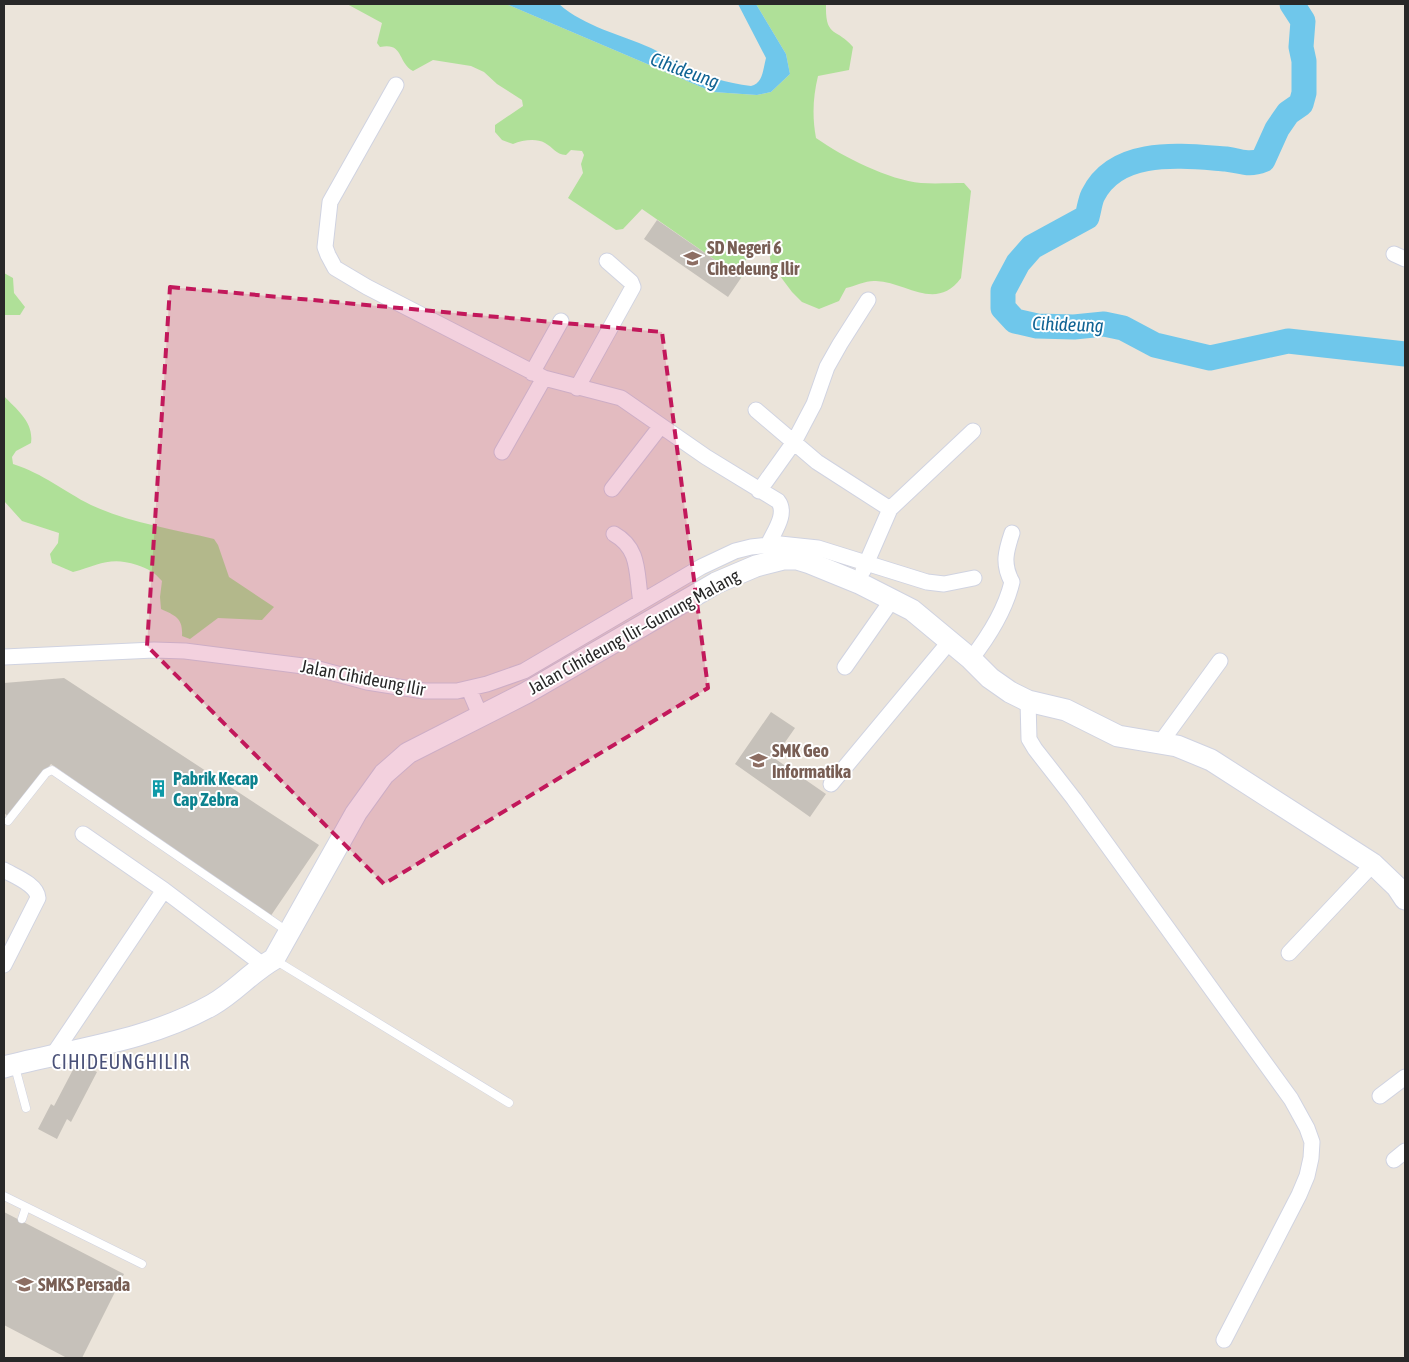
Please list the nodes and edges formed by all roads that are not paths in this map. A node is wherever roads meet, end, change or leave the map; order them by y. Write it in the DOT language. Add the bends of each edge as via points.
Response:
graph roads {
  1 [pos="396,85"];
  2 [pos="607,262"];
  3 [pos="868,300"];
  4 [pos="561,321"];
  5 [pos="538,375"];
  6 [pos="577,388"];
  7 [pos="756,410"];
  8 [pos="660,427"];
  9 [pos="973,431"];
  10 [pos="794,442"];
  11 [pos="502,452"];
  12 [pos="612,489"];
  13 [pos="759,491"];
  14 [pos="890,509"];
  15 [pos="1012,533"];
  16 [pos="614,534"];
  17 [pos="768,545"];
  18 [pos="862,572"];
  19 [pos="974,578"];
  20 [pos="892,600"];
  21 [pos="641,602"];
  22 [pos="950,641"];
  23 [pos="4,658"];
  24 [pos="972,659"];
  25 [pos="1220,661"];
  26 [pos="845,667"];
  27 [pos="469,689"];
  28 [pos="1028,707"];
  29 [pos="480,715"];
  30 [pos="1161,742"];
  31 [pos="831,784"];
  32 [pos="8,821"];
  33 [pos="83,834"];
  34 [pos="1373,864"];
  35 [pos="4,870"];
  36 [pos="164,890"];
  37 [pos="1405,899"];
  38 [pos="288,933"];
  39 [pos="1289,953"];
  40 [pos="268,962"];
  41 [pos="4,965"];
  42 [pos="53,1055"];
  43 [pos="9,1065"];
  44 [pos="1405,1077"];
  45 [pos="1380,1096"];
  46 [pos="509,1103"];
  47 [pos="26,1108"];
  48 [pos="4,1196"];
  49 [pos="26,1207"];
  50 [pos="22,1219"];
  51 [pos="142,1264"];
  52 [pos="1224,1340"];
  1 -- 5 [label="street" via="330,202 325,247 328,255 335,268 367,287"];
  2 -- 6 [label="street" via="633,286"];
  3 -- 10 [label="street" via="827,368 814,404"];
  4 -- 5 [label="street"];
  5 -- 6 [label="street"];
  5 -- 11 [label="street"];
  6 -- 8 [label="street" via="621,398"];
  7 -- 10 [label="street"];
  8 -- 12 [label="street"];
  8 -- 13 [label="street"];
  9 -- 14 [label="street"];
  10 -- 13 [label="street"];
  10 -- 14 [label="street" via="817,462"];
  13 -- 17 [label="street" via="782,506"];
  14 -- 18 [label="street"];
  15 -- 24 [label="street" via="1005,556 1006,571 1012,582 1001,613"];
  16 -- 21 [label="street" via="632,549"];
  17 -- 18 [label="street, Jalan Cihideung Ilir" via="818,548"];
  17 -- 21 [label="street, Jalan Cihideung Ilir" via="735,551 717,559"];
  18 -- 19 [label="street, Jalan Cihideung Ilir" via="944,584"];
  18 -- 20 [label="main road, Jalan Cihideung Ilir–Gunung Malang"];
  18 -- 29 [label="main road, Jalan Cihideung Ilir–Gunung Malang" via="797,559 748,569 716,583"];
  20 -- 22 [label="main road, Jalan Cihideung Ilir–Gunung Malang" via="912,610"];
  20 -- 26 [label="street"];
  21 -- 27 [label="street, Jalan Cihideung Ilir" via="524,671"];
  22 -- 24 [label="main road, Jalan Cihideung Ilir–Gunung Malang"];
  22 -- 31 [label="street"];
  23 -- 27 [label="street, Jalan Cihideung Ilir" via="154,650 185,652 311,667 367,682 424,691"];
  24 -- 28 [label="main road, Jalan Cihideung Ilir–Gunung Malang"];
  25 -- 30 [label="street"];
  27 -- 29 [label="street"];
  28 -- 30 [label="main road, Jalan Cihideung Ilir–Gunung Malang" via="1066,710 1118,736"];
  28 -- 52 [label="street" via="1030,739 1291,1099 1312,1142 1307,1176 1299,1195"];
  29 -- 38 [label="main road, Jalan Cihideung Ilir–Gunung Malang" via="419,745 384,774 356,813"];
  30 -- 34 [label="main road, Jalan Cihideung Ilir–Gunung Malang" via="1211,760"];
  32 -- 38 [label="lane" via="46,772 52,770"];
  33 -- 36 [label="street"];
  34 -- 37 [label="main road, Jalan Cihideung Ilir–Gunung Malang"];
  34 -- 39 [label="street"];
  35 -- 41 [label="street" via="38,893"];
  36 -- 40 [label="street"];
  36 -- 42 [label="street"];
  38 -- 40 [label="main road, Jalan Cihideung Ilir–Gunung Malang"];
  40 -- 42 [label="main road, Jalan Cihideung Ilir–Gunung Malang" via="238,988 185,1018 106,1045"];
  40 -- 46 [label="lane"];
  42 -- 43 [label="main road, Jalan Cihideung Ilir–Gunung Malang"];
  43 -- 47 [label="lane"];
  44 -- 45 [label="street"];
  48 -- 49 [label="lane"];
  49 -- 50 [label="lane"];
  49 -- 51 [label="lane"];
}
